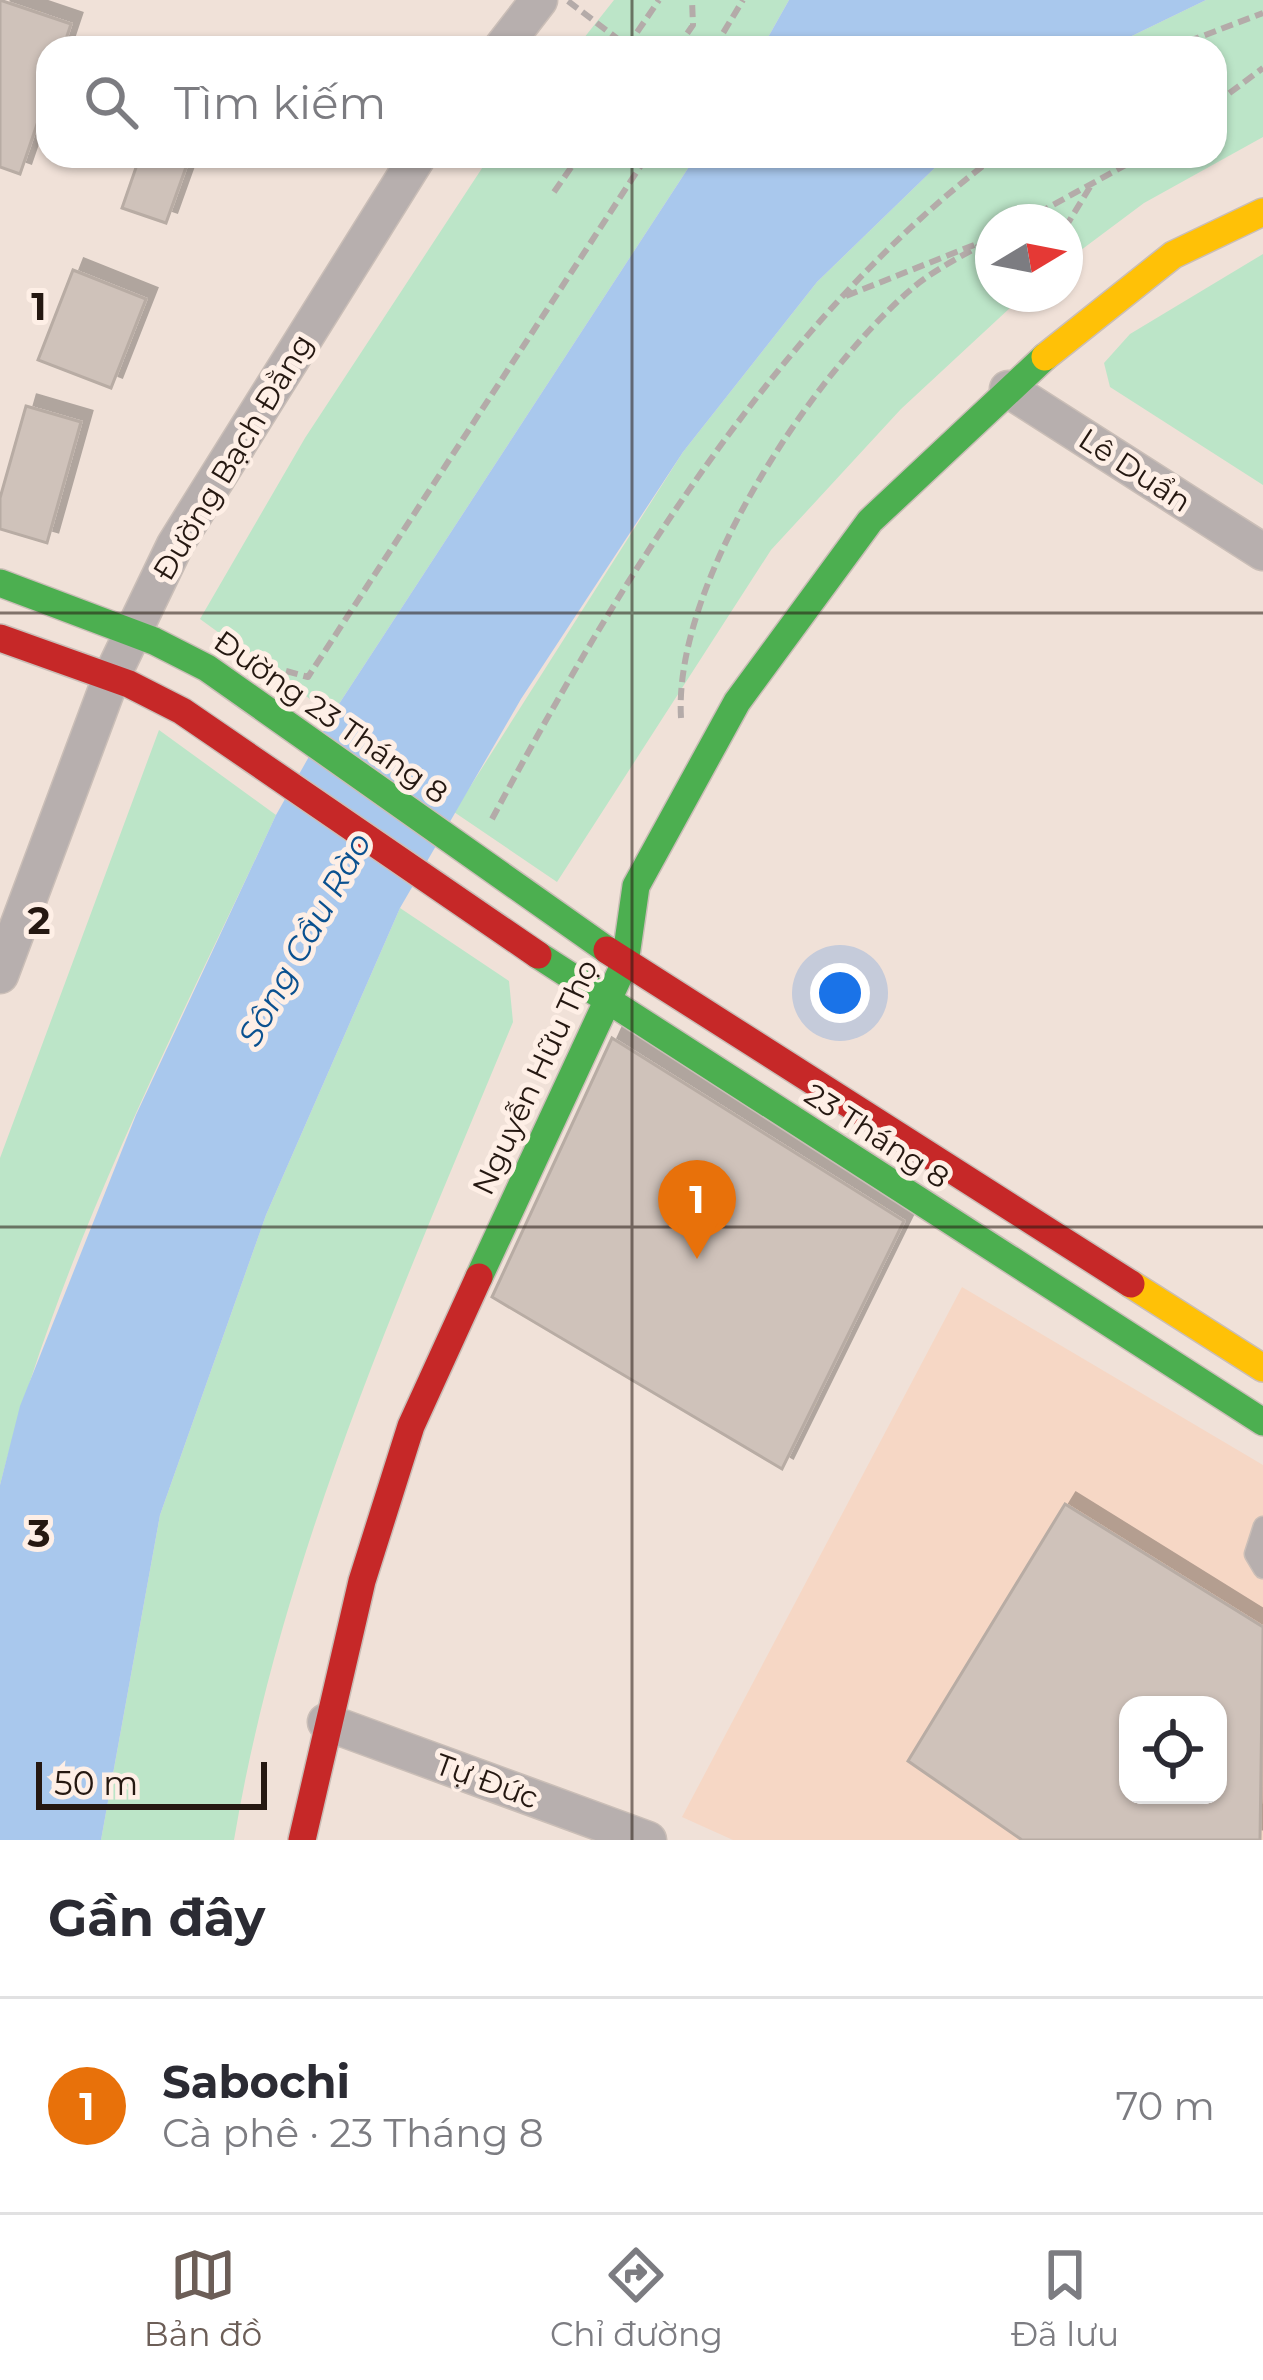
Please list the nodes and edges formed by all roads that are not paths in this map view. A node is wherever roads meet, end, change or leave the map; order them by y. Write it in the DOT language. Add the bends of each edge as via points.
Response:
graph roads {
  1 [pos="539,0"];
  2 [pos="511,36"];
  3 [pos="411,168"];
  4 [pos="1263,212"];
  5 [pos="1008,388"];
  6 [pos="1263,552"];
  7 [pos="0,584"];
  8 [pos="132,633"];
  9 [pos="0,638"];
  10 [pos="111,678"];
  11 [pos="483,864"];
  12 [pos="626,963"];
  13 [pos="0,975"];
  14 [pos="604,1000"];
  15 [pos="1263,1368"];
  16 [pos="1263,1422"];
  17 [pos="1263,1526"];
  18 [pos="1263,1568"];
  19 [pos="326,1722"];
  20 [pos="302,1840"];
  21 [pos="646,1840"];
  1 -- 2 [label="street"];
  3 -- 8 [label="street, Đường Bạch Đằng" via="175,545"];
  4 -- 5 [label="street, Nguyễn Hữu Thọ" via="1172,255"];
  5 -- 6 [label="street, Lê Duẩn"];
  5 -- 12 [label="street, Nguyễn Hữu Thọ" via="870,521 737,702 636,886"];
  7 -- 8 [label="street, Đường 23 Tháng 8"];
  8 -- 10 [label="street, Đường Bạch Đằng"];
  8 -- 11 [label="street, Đường 23 Tháng 8" via="190,658"];
  9 -- 10 [label="street"];
  10 -- 13 [label="street, Đường Bạch Đằng"];
  10 -- 14 [label="street, 23 Tháng 8" via="251,755"];
  11 -- 12 [label="street, 23 Tháng 8"];
  12 -- 14 [label="street, Nguyễn Hữu Thọ"];
  12 -- 15 [label="street, 23 Tháng 8"];
  14 -- 16 [label="street, 23 Tháng 8"];
  14 -- 19 [label="street, Nguyễn Hữu Thọ" via="411,1426"];
  17 -- 18 [label="lane" via="1254,1554"];
  19 -- 20 [label="street, Nguyễn Hữu Thọ"];
  19 -- 21 [label="street, Tự Đức"];
}
